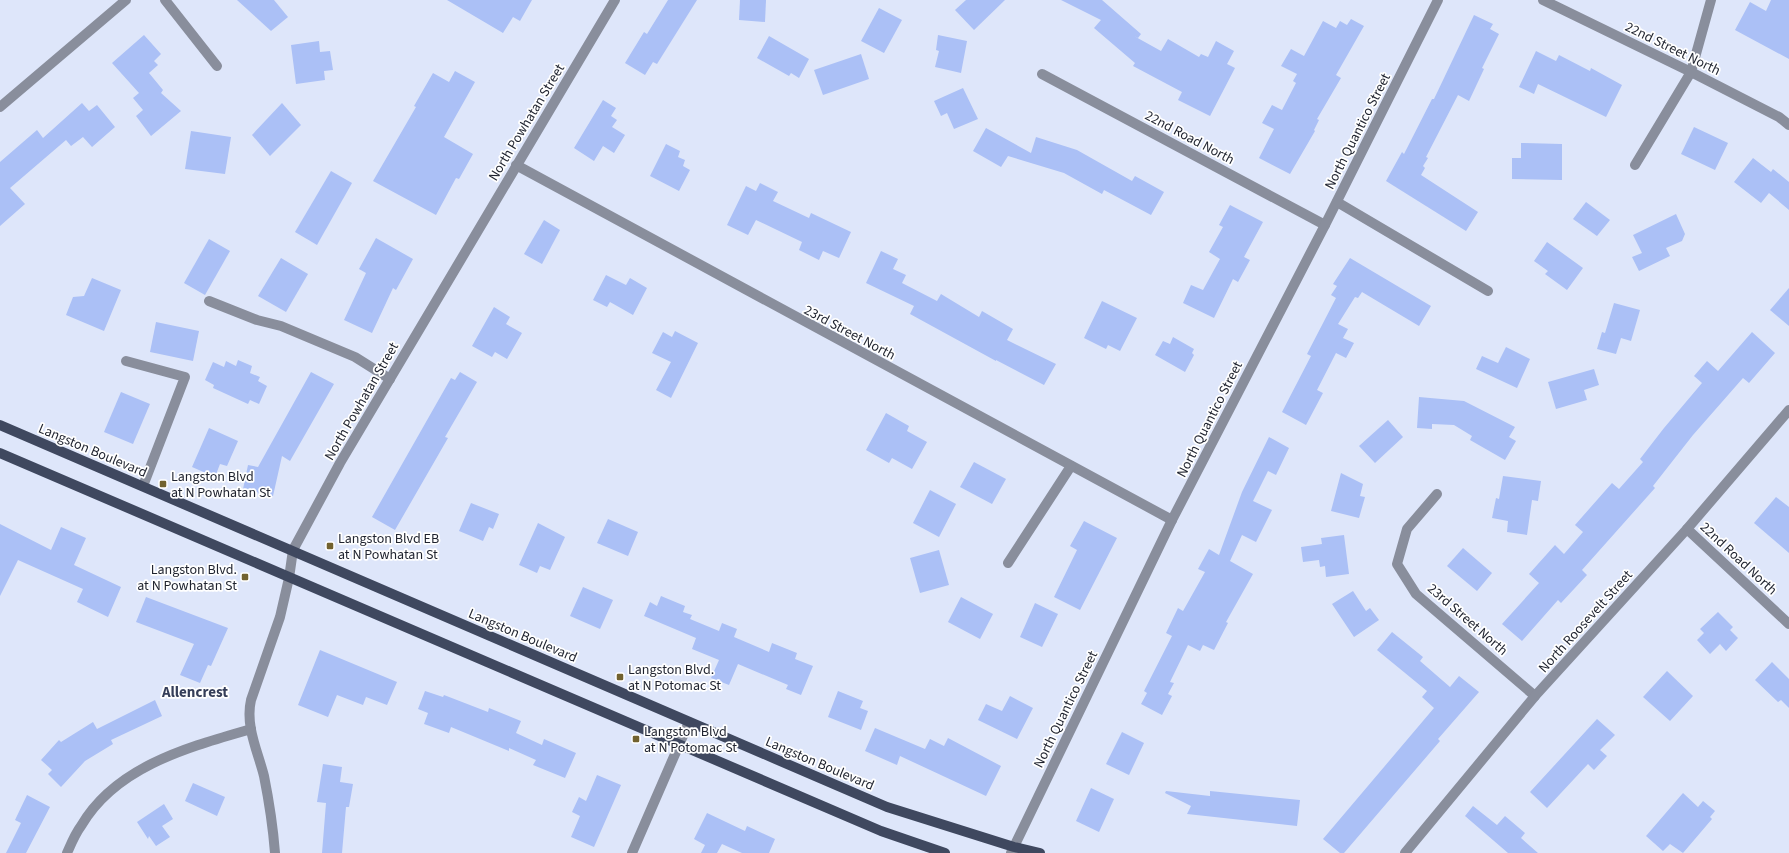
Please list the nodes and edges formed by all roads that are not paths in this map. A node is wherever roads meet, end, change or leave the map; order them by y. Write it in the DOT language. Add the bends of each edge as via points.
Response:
graph roads {
  1 [pos="126,0"];
  2 [pos="165,0"];
  3 [pos="615,0"];
  4 [pos="1438,0"];
  5 [pos="1543,0"];
  6 [pos="1711,0"];
  7 [pos="217,66"];
  8 [pos="1691,72"];
  9 [pos="1042,74"];
  10 [pos="0,107"];
  11 [pos="1789,125"];
  12 [pos="516,165"];
  13 [pos="1635,165"];
  14 [pos="1337,202"];
  15 [pos="1325,226"];
  16 [pos="1488,291"];
  17 [pos="209,301"];
  18 [pos="126,361"];
  19 [pos="390,379"];
  20 [pos="1789,410"];
  21 [pos="0,425"];
  22 [pos="0,453"];
  23 [pos="1071,466"];
  24 [pos="143,486"];
  25 [pos="1437,494"];
  26 [pos="1172,520"];
  27 [pos="1687,529"];
  28 [pos="293,550"];
  29 [pos="1008,563"];
  30 [pos="289,578"];
  31 [pos="1789,624"];
  32 [pos="1535,696"];
  33 [pos="689,722"];
  34 [pos="251,729"];
  35 [pos="678,745"];
  36 [pos="1012,850"];
  37 [pos="67,853"];
  38 [pos="276,853"];
  39 [pos="632,853"];
  40 [pos="945,853"];
  41 [pos="1040,853"];
  42 [pos="1405,853"];
  1 -- 10 [label="street"];
  2 -- 7 [label="street"];
  3 -- 12 [label="street, North Powhatan Street"];
  4 -- 14 [label="street, North Quantico Street"];
  5 -- 8 [label="street, 22nd Street North"];
  6 -- 8 [label="street"];
  8 -- 11 [label="street, 22nd Street North" via="1779,117"];
  8 -- 13 [label="street"];
  9 -- 15 [label="street, 22nd Road North"];
  12 -- 19 [label="street, North Powhatan Street"];
  12 -- 23 [label="street, 23rd Street North"];
  14 -- 15 [label="street, North Quantico Street"];
  14 -- 16 [label="street"];
  15 -- 26 [label="street, North Quantico Street"];
  17 -- 19 [label="street" via="257,320 281,326 355,357"];
  18 -- 24 [label="street" via="185,377"];
  19 -- 28 [label="street, North Powhatan Street" via="340,463"];
  20 -- 27 [label="street, North Roosevelt Street"];
  21 -- 24 [label="main road, Langston Boulevard"];
  22 -- 30 [label="main road"];
  23 -- 26 [label="street, 23rd Street North"];
  23 -- 29 [label="street"];
  24 -- 28 [label="main road, Langston Boulevard"];
  25 -- 32 [label="street, 23rd Street North" via="1408,529 1397,564 1416,594"];
  26 -- 36 [label="street, North Quantico Street"];
  27 -- 31 [label="street, 22nd Road North"];
  27 -- 32 [label="street, North Roosevelt Street"];
  28 -- 30 [label="street, North Powhatan Street"];
  28 -- 33 [label="main road, Langston Boulevard"];
  30 -- 34 [label="street, North Powhatan Street" via="280,617 251,700"];
  30 -- 35 [label="main road"];
  32 -- 42 [label="street, North Roosevelt Street"];
  33 -- 35 [label="street"];
  33 -- 36 [label="main road, Langston Boulevard" via="887,807"];
  34 -- 37 [label="street" via="190,747 125,780 88,814"];
  34 -- 38 [label="street, North Powhatan Street" via="267,792"];
  35 -- 39 [label="street"];
  35 -- 40 [label="main road" via="881,831"];
  36 -- 41 [label="main road, Langston Boulevard"];
}
